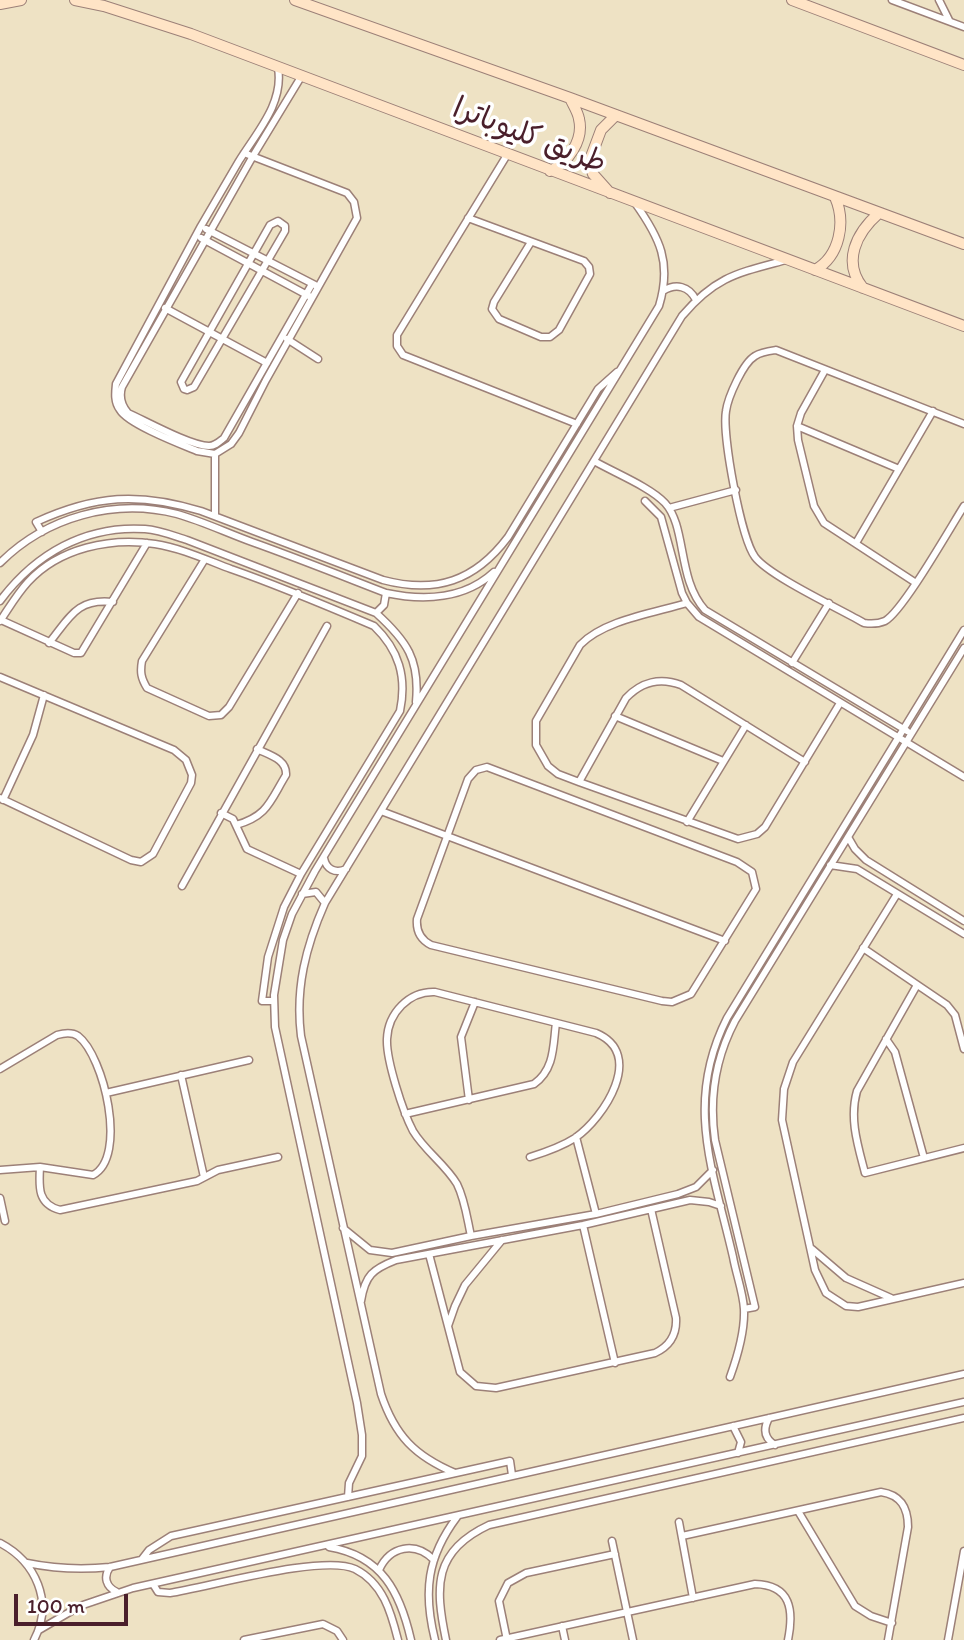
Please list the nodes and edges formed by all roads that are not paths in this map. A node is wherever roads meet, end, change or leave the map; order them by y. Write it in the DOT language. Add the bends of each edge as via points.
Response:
graph roads {
  1 [pos="21,0"];
  2 [pos="79,0"];
  3 [pos="295,0"];
  4 [pos="792,0"];
  5 [pos="892,0"];
  6 [pos="939,0"];
  7 [pos="0,4"];
  8 [pos="950,22"];
  9 [pos="964,27"];
  10 [pos="964,65"];
  11 [pos="278,68"];
  12 [pos="301,77"];
  13 [pos="570,98"];
  14 [pos="616,115"];
  15 [pos="244,153"];
  16 [pos="507,155"];
  17 [pos="253,156"];
  18 [pos="550,171"];
  19 [pos="611,194"];
  20 [pos="835,197"];
  21 [pos="635,203"];
  22 [pos="878,213"];
  23 [pos="468,218"];
  24 [pos="201,226"];
  25 [pos="210,230"];
  26 [pos="196,236"];
  27 [pos="205,240"];
  28 [pos="531,242"];
  29 [pos="964,244"];
  30 [pos="254,254"];
  31 [pos="788,260"];
  32 [pos="268,261"];
  33 [pos="249,264"];
  34 [pos="815,270"];
  35 [pos="263,271"];
  36 [pos="177,282"];
  37 [pos="312,284"];
  38 [pos="319,288"];
  39 [pos="863,288"];
  40 [pos="663,291"];
  41 [pos="306,294"];
  42 [pos="314,298"];
  43 [pos="695,300"];
  44 [pos="165,308"];
  45 [pos="153,326"];
  46 [pos="964,326"];
  47 [pos="209,331"];
  48 [pos="285,338"];
  49 [pos="222,339"];
  50 [pos="318,359"];
  51 [pos="267,363"];
  52 [pos="621,368"];
  53 [pos="825,370"];
  54 [pos="251,400"];
  55 [pos="933,411"];
  56 [pos="577,424"];
  57 [pos="964,424"];
  58 [pos="797,426"];
  59 [pos="230,429"];
  60 [pos="239,433"];
  61 [pos="224,438"];
  62 [pos="231,444"];
  63 [pos="210,451"];
  64 [pos="594,461"];
  65 [pos="899,469"];
  66 [pos="538,487"];
  67 [pos="547,490"];
  68 [pos="736,490"];
  69 [pos="645,501"];
  70 [pos="964,506"];
  71 [pos="669,508"];
  72 [pos="215,516"];
  73 [pos="42,532"];
  74 [pos="147,543"];
  75 [pos="856,543"];
  76 [pos="296,547"];
  77 [pos="291,556"];
  78 [pos="205,559"];
  79 [pos="0,563"];
  80 [pos="501,566"];
  81 [pos="916,583"];
  82 [pos="289,585"];
  83 [pos="298,593"];
  84 [pos="386,593"];
  85 [pos="0,601"];
  86 [pos="113,602"];
  87 [pos="687,603"];
  88 [pos="829,603"];
  89 [pos="705,610"];
  90 [pos="376,613"];
  91 [pos="699,617"];
  92 [pos="0,621"];
  93 [pos="327,626"];
  94 [pos="964,630"];
  95 [pos="49,643"];
  96 [pos="964,648"];
  97 [pos="792,663"];
  98 [pos="0,677"];
  99 [pos="44,695"];
  100 [pos="840,703"];
  101 [pos="416,706"];
  102 [pos="615,716"];
  103 [pos="746,725"];
  104 [pos="904,729"];
  105 [pos="911,734"];
  106 [pos="899,737"];
  107 [pos="906,742"];
  108 [pos="257,749"];
  109 [pos="723,761"];
  110 [pos="805,762"];
  111 [pos="964,777"];
  112 [pos="359,780"];
  113 [pos="579,782"];
  114 [pos="368,786"];
  115 [pos="2,799"];
  116 [pos="381,811"];
  117 [pos="221,813"];
  118 [pos="687,822"];
  119 [pos="236,825"];
  120 [pos="447,836"];
  121 [pos="848,837"];
  122 [pos="324,858"];
  123 [pos="830,865"];
  124 [pos="346,869"];
  125 [pos="301,874"];
  126 [pos="182,886"];
  127 [pos="302,894"];
  128 [pos="897,894"];
  129 [pos="325,903"];
  130 [pos="964,921"];
  131 [pos="964,934"];
  132 [pos="725,941"];
  133 [pos="863,948"];
  134 [pos="917,985"];
  135 [pos="274,1001"];
  136 [pos="475,1002"];
  137 [pos="556,1023"];
  138 [pos="886,1039"];
  139 [pos="964,1049"];
  140 [pos="249,1060"];
  141 [pos="0,1069"];
  142 [pos="181,1074"];
  143 [pos="106,1093"];
  144 [pos="469,1100"];
  145 [pos="405,1114"];
  146 [pos="576,1137"];
  147 [pos="964,1148"];
  148 [pos="278,1157"];
  149 [pos="530,1157"];
  150 [pos="924,1158"];
  151 [pos="40,1167"];
  152 [pos="0,1170"];
  153 [pos="713,1170"];
  154 [pos="204,1177"];
  155 [pos="0,1198"];
  156 [pos="721,1206"];
  157 [pos="650,1209"];
  158 [pos="596,1214"];
  159 [pos="5,1221"];
  160 [pos="583,1226"];
  161 [pos="342,1227"];
  162 [pos="471,1236"];
  163 [pos="502,1240"];
  164 [pos="810,1248"];
  165 [pos="429,1254"];
  166 [pos="964,1283"];
  167 [pos="893,1299"];
  168 [pos="360,1306"];
  169 [pos="744,1309"];
  170 [pos="448,1328"];
  171 [pos="615,1363"];
  172 [pos="964,1374"];
  173 [pos="730,1377"];
  174 [pos="964,1402"];
  175 [pos="897,1417"];
  176 [pos="769,1418"];
  177 [pos="964,1418"];
  178 [pos="733,1426"];
  179 [pos="900,1432"];
  180 [pos="775,1445"];
  181 [pos="738,1453"];
  182 [pos="456,1473"];
  183 [pos="512,1475"];
  184 [pos="580,1488"];
  185 [pos="348,1497"];
  186 [pos="583,1503"];
  187 [pos="798,1511"];
  188 [pos="458,1516"];
  189 [pos="679,1522"];
  190 [pos="682,1536"];
  191 [pos="612,1541"];
  192 [pos="0,1543"];
  193 [pos="324,1546"];
  194 [pos="964,1551"];
  195 [pos="615,1554"];
  196 [pos="141,1560"];
  197 [pos="434,1560"];
  198 [pos="27,1563"];
  199 [pos="110,1567"];
  200 [pos="379,1570"];
  201 [pos="153,1584"];
  202 [pos="117,1592"];
  203 [pos="694,1598"];
  204 [pos="627,1612"];
  205 [pos="892,1622"];
  206 [pos="562,1626"];
  207 [pos="39,1630"];
  208 [pos="35,1639"];
  209 [pos="244,1640"];
  210 [pos="343,1640"];
  211 [pos="398,1640"];
  212 [pos="411,1640"];
  213 [pos="435,1640"];
  214 [pos="446,1640"];
  215 [pos="504,1640"];
  216 [pos="565,1640"];
  217 [pos="633,1640"];
  218 [pos="788,1640"];
  219 [pos="888,1640"];
  220 [pos="948,1640"];
  1 -- 7 [label="main road"];
  2 -- 11 [label="main road, طريق كليوباترا" via="171,27"];
  3 -- 13 [label="main road, طريق كليوباترا"];
  4 -- 10 [label="main road"];
  5 -- 8 [label="street"];
  6 -- 8 [label="street"];
  8 -- 9 [label="street"];
  11 -- 12 [label="main road, طريق كليوباترا"];
  11 -- 15 [label="street" via="276,101"];
  12 -- 16 [label="main road, طريق كليوباترا"];
  12 -- 17 [label="street"];
  13 -- 14 [label="main road, طريق كليوباترا"];
  13 -- 18 [label="main road" via="579,118 579,132 570,156"];
  14 -- 19 [label="main road" via="601,130 589,162 593,174"];
  14 -- 20 [label="main road, طريق كليوباترا"];
  15 -- 17 [label="street"];
  15 -- 24 [label="street"];
  16 -- 18 [label="main road, طريق كليوباترا"];
  16 -- 23 [label="street"];
  17 -- 25 [label="street"];
  17 -- 38 [label="street" via="347,192 355,202 356,222"];
  18 -- 19 [label="main road, طريق كليوباترا"];
  19 -- 21 [label="main road, طريق كليوباترا"];
  20 -- 22 [label="main road, طريق كليوباترا"];
  20 -- 34 [label="main road" via="841,214 840,232 831,255"];
  21 -- 31 [label="main road, طريق كليوباترا"];
  21 -- 40 [label="street" via="658,238 664,264"];
  22 -- 29 [label="main road, طريق كليوباترا"];
  22 -- 39 [label="main road" via="852,253 854,275"];
  23 -- 28 [label="street"];
  23 -- 56 [label="street" via="397,335 399,351"];
  24 -- 25 [label="street"];
  24 -- 26 [label="street"];
  25 -- 27 [label="street"];
  25 -- 30 [label="street"];
  26 -- 27 [label="street"];
  26 -- 36 [label="street"];
  27 -- 33 [label="street"];
  27 -- 36 [label="street"];
  28 -- 28 [label="street" via="492,309 499,319 550,337 559,330 590,271 584,261"];
  30 -- 32 [label="street"];
  30 -- 32 [label="street" via="270,225 282,222 285,231"];
  30 -- 33 [label="street"];
  31 -- 34 [label="main road, طريق كليوباترا"];
  31 -- 43 [label="street" via="730,276"];
  32 -- 35 [label="street"];
  32 -- 37 [label="street"];
  33 -- 35 [label="street"];
  33 -- 47 [label="street"];
  34 -- 39 [label="main road, طريق كليوباترا"];
  35 -- 41 [label="street"];
  35 -- 49 [label="street"];
  36 -- 44 [label="street"];
  36 -- 45 [label="street"];
  37 -- 38 [label="street"];
  37 -- 41 [label="street"];
  38 -- 42 [label="street"];
  39 -- 46 [label="main road, طريق كليوباترا"];
  40 -- 43 [label="street" via="682,287"];
  40 -- 52 [label="street" via="659,306"];
  41 -- 42 [label="street"];
  41 -- 48 [label="street"];
  42 -- 48 [label="street"];
  43 -- 64 [label="street"];
  44 -- 45 [label="street"];
  44 -- 47 [label="street"];
  45 -- 63 [label="street" via="119,385 120,411"];
  47 -- 49 [label="street"];
  47 -- 49 [label="street" via="181,382 184,389 194,387"];
  48 -- 50 [label="street"];
  48 -- 51 [label="street"];
  48 -- 54 [label="street"];
  49 -- 51 [label="street"];
  51 -- 54 [label="street"];
  52 -- 56 [label="street" via="598,389"];
  52 -- 67 [label="street"];
  53 -- 55 [label="street"];
  53 -- 58 [label="street"];
  53 -- 68 [label="street" via="776,351 762,352 750,360 726,412"];
  54 -- 59 [label="street"];
  54 -- 60 [label="street"];
  55 -- 57 [label="street"];
  55 -- 65 [label="street"];
  56 -- 66 [label="street"];
  58 -- 65 [label="street"];
  58 -- 75 [label="street" via="814,506 824,523"];
  59 -- 60 [label="street"];
  59 -- 61 [label="street"];
  60 -- 62 [label="street"];
  61 -- 62 [label="street"];
  61 -- 63 [label="street"];
  62 -- 63 [label="street"];
  63 -- 72 [label="street"];
  64 -- 71 [label="street"];
  64 -- 116 [label="street"];
  65 -- 75 [label="street"];
  66 -- 67 [label="street"];
  66 -- 76 [label="street" via="496,553 463,577 443,583 403,585"];
  67 -- 80 [label="street"];
  68 -- 71 [label="street"];
  68 -- 88 [label="street" via="755,557 769,570"];
  69 -- 87 [label="street" via="661,517"];
  70 -- 81 [label="street"];
  71 -- 89 [label="street" via="690,586"];
  72 -- 73 [label="street" via="174,502 118,498 72,507 36,522"];
  72 -- 76 [label="street"];
  73 -- 77 [label="street" via="79,515 139,508 179,515"];
  73 -- 79 [label="street"];
  74 -- 78 [label="street"];
  74 -- 86 [label="street"];
  74 -- 92 [label="street" via="102,544 73,552 29,581"];
  75 -- 81 [label="street"];
  76 -- 77 [label="street"];
  77 -- 84 [label="street"];
  78 -- 82 [label="street"];
  78 -- 83 [label="street" via="142,661 141,670 147,688 209,716 221,715 229,707"];
  80 -- 84 [label="street" via="486,580 448,595 428,598"];
  80 -- 101 [label="street"];
  81 -- 88 [label="street" via="891,617 878,623 864,623"];
  82 -- 83 [label="street"];
  82 -- 85 [label="street" via="236,558 158,531 119,530 85,536 50,551 14,582"];
  82 -- 90 [label="street"];
  83 -- 112 [label="street" via="374,626 386,637 400,665 400,711"];
  84 -- 90 [label="street" via="384,605"];
  86 -- 95 [label="street" via="95,601 80,607"];
  86 -- 95 [label="street" via="81,653"];
  87 -- 91 [label="street"];
  87 -- 113 [label="street" via="596,632 575,654 536,721 535,733 548,766"];
  88 -- 97 [label="street"];
  89 -- 91 [label="street"];
  89 -- 97 [label="street"];
  90 -- 101 [label="street" via="396,631 411,654 418,680"];
  91 -- 100 [label="street"];
  92 -- 95 [label="street"];
  93 -- 108 [label="street"];
  94 -- 104 [label="street"];
  96 -- 105 [label="street"];
  97 -- 104 [label="street"];
  98 -- 99 [label="street"];
  99 -- 115 [label="street" via="33,735"];
  99 -- 115 [label="street" via="181,754 190,767 191,783 153,854 141,862"];
  100 -- 106 [label="street"];
  100 -- 110 [label="street"];
  101 -- 114 [label="street"];
  102 -- 103 [label="street" via="636,689 662,681 681,685"];
  102 -- 109 [label="street"];
  102 -- 113 [label="street"];
  103 -- 109 [label="street"];
  103 -- 110 [label="street"];
  104 -- 105 [label="street"];
  104 -- 106 [label="street"];
  105 -- 107 [label="street"];
  106 -- 107 [label="street"];
  106 -- 153 [label="street" via="719,1034 708,1066 704,1102"];
  107 -- 111 [label="street"];
  107 -- 121 [label="street"];
  108 -- 117 [label="street"];
  108 -- 119 [label="street" via="283,762 286,775 261,815"];
  109 -- 118 [label="street"];
  110 -- 118 [label="street" via="757,834 738,839"];
  112 -- 114 [label="street"];
  112 -- 125 [label="street"];
  113 -- 118 [label="street"];
  114 -- 122 [label="street"];
  116 -- 120 [label="street"];
  116 -- 124 [label="street"];
  117 -- 119 [label="street"];
  117 -- 126 [label="street"];
  119 -- 125 [label="street" via="250,851"];
  120 -- 132 [label="street"];
  120 -- 132 [label="street" via="468,779 487,767 745,865 756,889"];
  120 -- 132 [label="street" via="417,919 420,937 431,945 672,1002 691,994"];
  121 -- 123 [label="street"];
  121 -- 130 [label="street" via="866,860"];
  122 -- 124 [label="street" via="331,870"];
  122 -- 127 [label="street"];
  123 -- 128 [label="street" via="857,869"];
  123 -- 169 [label="street" via="735,1021 715,1074 715,1140 755,1307"];
  124 -- 129 [label="street"];
  125 -- 135 [label="street" via="284,907 268,957 262,1001"];
  127 -- 129 [label="street" via="316,892"];
  127 -- 135 [label="street" via="283,940"];
  128 -- 131 [label="street"];
  128 -- 133 [label="street"];
  129 -- 161 [label="street" via="304,961 298,1011"];
  133 -- 134 [label="street"];
  133 -- 164 [label="street" via="801,1046 784,1089 783,1130"];
  134 -- 138 [label="street"];
  134 -- 139 [label="street" via="947,1005"];
  135 -- 185 [label="street" via="279,1055 361,1424 362,1456 349,1483"];
  136 -- 137 [label="street"];
  136 -- 144 [label="street" via="461,1037"];
  136 -- 145 [label="street" via="424,992 394,1014 387,1045"];
  137 -- 144 [label="street" via="551,1060 539,1080"];
  137 -- 146 [label="street" via="605,1038 619,1060 607,1104"];
  138 -- 150 [label="street" via="895,1052"];
  138 -- 150 [label="street" via="853,1102 865,1173"];
  140 -- 142 [label="street"];
  141 -- 143 [label="street" via="57,1035 71,1033 84,1044"];
  142 -- 143 [label="street"];
  142 -- 154 [label="street"];
  143 -- 151 [label="street" via="112,1127 100,1171 89,1176"];
  144 -- 145 [label="street"];
  145 -- 162 [label="street" via="420,1141 457,1186"];
  146 -- 149 [label="street"];
  146 -- 158 [label="street"];
  147 -- 150 [label="street"];
  148 -- 154 [label="street"];
  151 -- 152 [label="street"];
  151 -- 154 [label="street" via="41,1196 60,1210"];
  153 -- 156 [label="street"];
  153 -- 158 [label="street" via="687,1191"];
  155 -- 159 [label="street"];
  156 -- 157 [label="street" via="697,1200"];
  156 -- 169 [label="street"];
  157 -- 160 [label="street"];
  157 -- 171 [label="street" via="676,1332 663,1349"];
  158 -- 162 [label="street"];
  160 -- 163 [label="street"];
  160 -- 171 [label="street"];
  161 -- 162 [label="street" via="365,1247 381,1253"];
  161 -- 168 [label="street"];
  163 -- 165 [label="street"];
  163 -- 170 [label="street" via="465,1286"];
  164 -- 167 [label="street" via="846,1278"];
  164 -- 167 [label="street" via="820,1283 835,1301 858,1307"];
  165 -- 168 [label="street" via="374,1270 367,1278"];
  165 -- 170 [label="street"];
  166 -- 167 [label="street"];
  168 -- 182 [label="street" via="381,1394 397,1431 425,1458"];
  169 -- 173 [label="street"];
  170 -- 171 [label="street" via="460,1372 486,1389"];
  172 -- 176 [label="street"];
  174 -- 175 [label="street"];
  175 -- 179 [label="street"];
  175 -- 180 [label="street"];
  176 -- 178 [label="street"];
  176 -- 180 [label="street" via="765,1432"];
  177 -- 179 [label="street"];
  178 -- 181 [label="street" via="741,1442"];
  178 -- 183 [label="street"];
  179 -- 186 [label="street"];
  180 -- 181 [label="street"];
  181 -- 184 [label="street"];
  182 -- 183 [label="street" via="510,1461"];
  182 -- 185 [label="street"];
  183 -- 196 [label="street"];
  184 -- 186 [label="street"];
  184 -- 188 [label="street"];
  185 -- 196 [label="street" via="171,1536"];
  186 -- 214 [label="street" via="489,1525 462,1541 446,1564 439,1590"];
  187 -- 190 [label="street"];
  187 -- 205 [label="street" via="855,1606"];
  187 -- 205 [label="street" via="881,1492 900,1499 908,1514 908,1527"];
  188 -- 193 [label="street"];
  188 -- 197 [label="street"];
  189 -- 190 [label="street"];
  190 -- 203 [label="street"];
  191 -- 195 [label="street"];
  192 -- 198 [label="street"];
  193 -- 200 [label="street" via="354,1553"];
  193 -- 201 [label="street"];
  194 -- 220 [label="street"];
  195 -- 204 [label="street"];
  195 -- 215 [label="street" via="526,1573 508,1583 499,1601"];
  196 -- 199 [label="street"];
  197 -- 200 [label="street" via="418,1549 398,1549"];
  197 -- 213 [label="street" via="428,1599"];
  198 -- 199 [label="street" via="64,1569"];
  198 -- 207 [label="street" via="41,1595"];
  199 -- 202 [label="street" via="106,1582"];
  200 -- 212 [label="street" via="401,1602"];
  201 -- 202 [label="street"];
  201 -- 211 [label="street" via="158,1592 170,1594 316,1565 344,1566 377,1587 388,1605"];
  202 -- 207 [label="street" via="80,1606"];
  203 -- 204 [label="street"];
  203 -- 218 [label="street" via="768,1585 788,1600"];
  204 -- 206 [label="street"];
  204 -- 217 [label="street"];
  205 -- 219 [label="street"];
  206 -- 215 [label="street"];
  206 -- 216 [label="street"];
  207 -- 208 [label="street"];
  209 -- 210 [label="street" via="323,1624 338,1631"];
}
